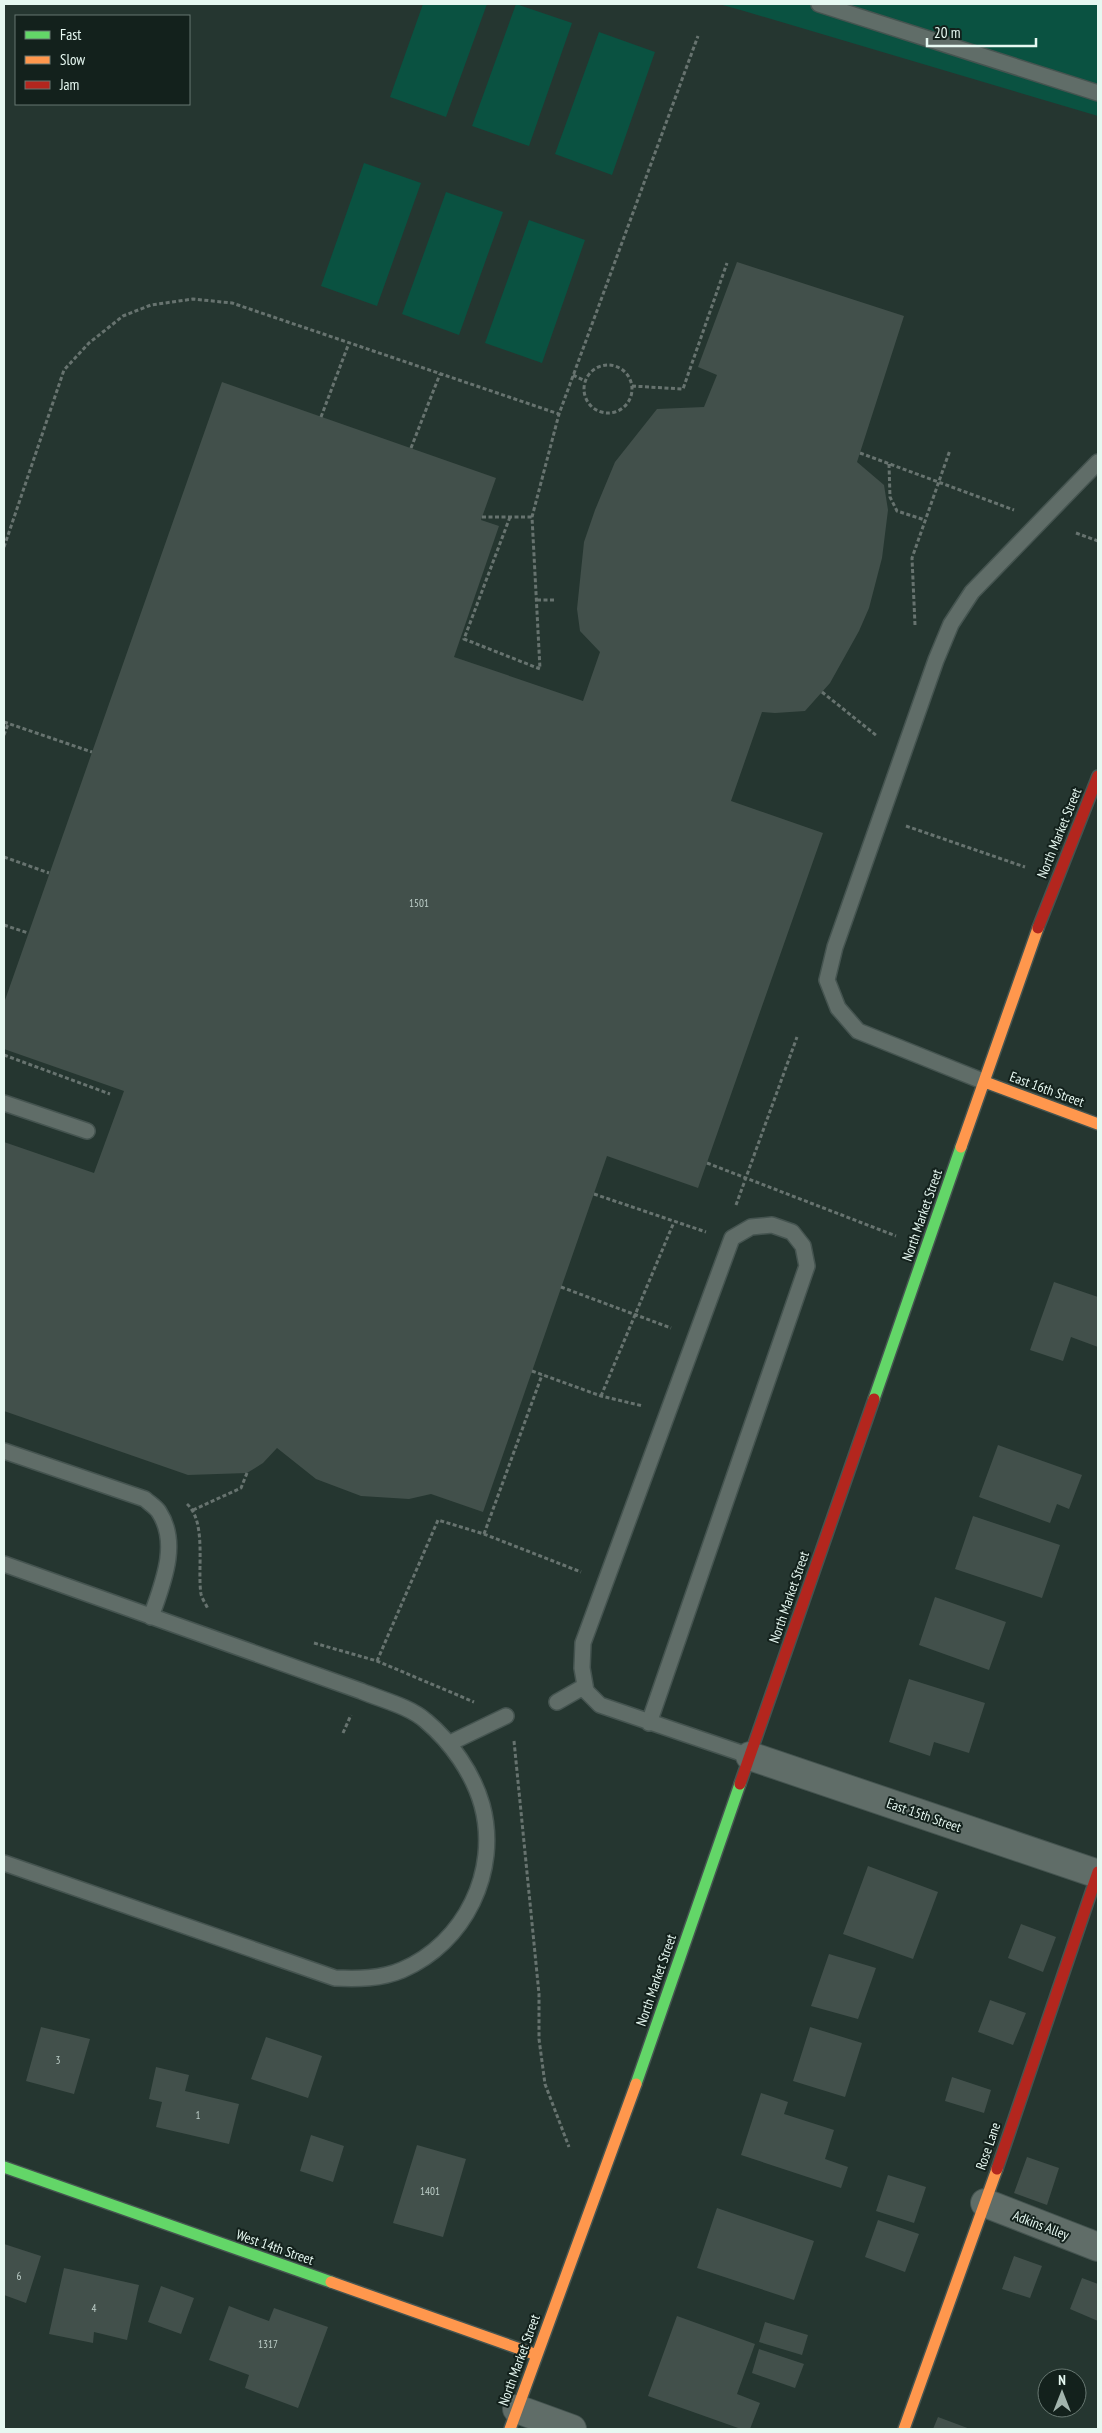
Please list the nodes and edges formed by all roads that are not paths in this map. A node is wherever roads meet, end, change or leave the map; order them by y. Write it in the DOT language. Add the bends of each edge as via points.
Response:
graph roads {
  1 [pos="819,4"];
  2 [pos="1098,93"];
  3 [pos="1098,462"];
  4 [pos="1098,776"];
  5 [pos="985,1082"];
  6 [pos="4,1103"];
  7 [pos="1098,1124"];
  8 [pos="86,1131"];
  9 [pos="4,1451"];
  10 [pos="4,1564"];
  11 [pos="151,1617"];
  12 [pos="585,1686"];
  13 [pos="557,1702"];
  14 [pos="506,1716"];
  15 [pos="649,1723"];
  16 [pos="450,1744"];
  17 [pos="750,1756"];
  18 [pos="4,1863"];
  19 [pos="1098,1873"];
  20 [pos="4,2167"];
  21 [pos="985,2203"];
  22 [pos="1098,2247"];
  23 [pos="537,2355"];
  24 [pos="514,2419"];
  25 [pos="572,2429"];
  26 [pos="904,2429"];
  1 -- 2 [label="lane"];
  3 -- 5 [label="lane" via="972,592 951,624 835,947 827,980 838,1008 858,1031"];
  4 -- 5 [label="main road, North Market Street" via="1059,871"];
  5 -- 7 [label="main road, East 16th Street"];
  5 -- 17 [label="main road, North Market Street"];
  6 -- 8 [label="lane"];
  9 -- 11 [label="lane" via="145,1499 159,1511 167,1530 168,1554 166,1573"];
  10 -- 11 [label="lane"];
  11 -- 16 [label="lane" via="404,1708 424,1719"];
  12 -- 13 [label="lane"];
  12 -- 15 [label="lane" via="586,1692 600,1705"];
  12 -- 15 [label="lane" via="582,1668 584,1643 732,1238 751,1227 772,1225 792,1232 803,1246 807,1266"];
  14 -- 16 [label="lane"];
  15 -- 17 [label="lane"];
  16 -- 18 [label="lane" via="470,1776 482,1804 488,1837 485,1869 475,1899 458,1929 432,1952 401,1970 366,1979 335,1978"];
  17 -- 19 [label="street, East 15th Street"];
  17 -- 23 [label="main road, North Market Street" via="644,2062"];
  19 -- 21 [label="main road, Rose Lane"];
  20 -- 23 [label="main road, West 14th Street"];
  21 -- 22 [label="street, Adkins Alley"];
  21 -- 26 [label="main road, Rose Lane"];
  23 -- 24 [label="main road, North Market Street"];
  24 -- 25 [label="street"];
}
